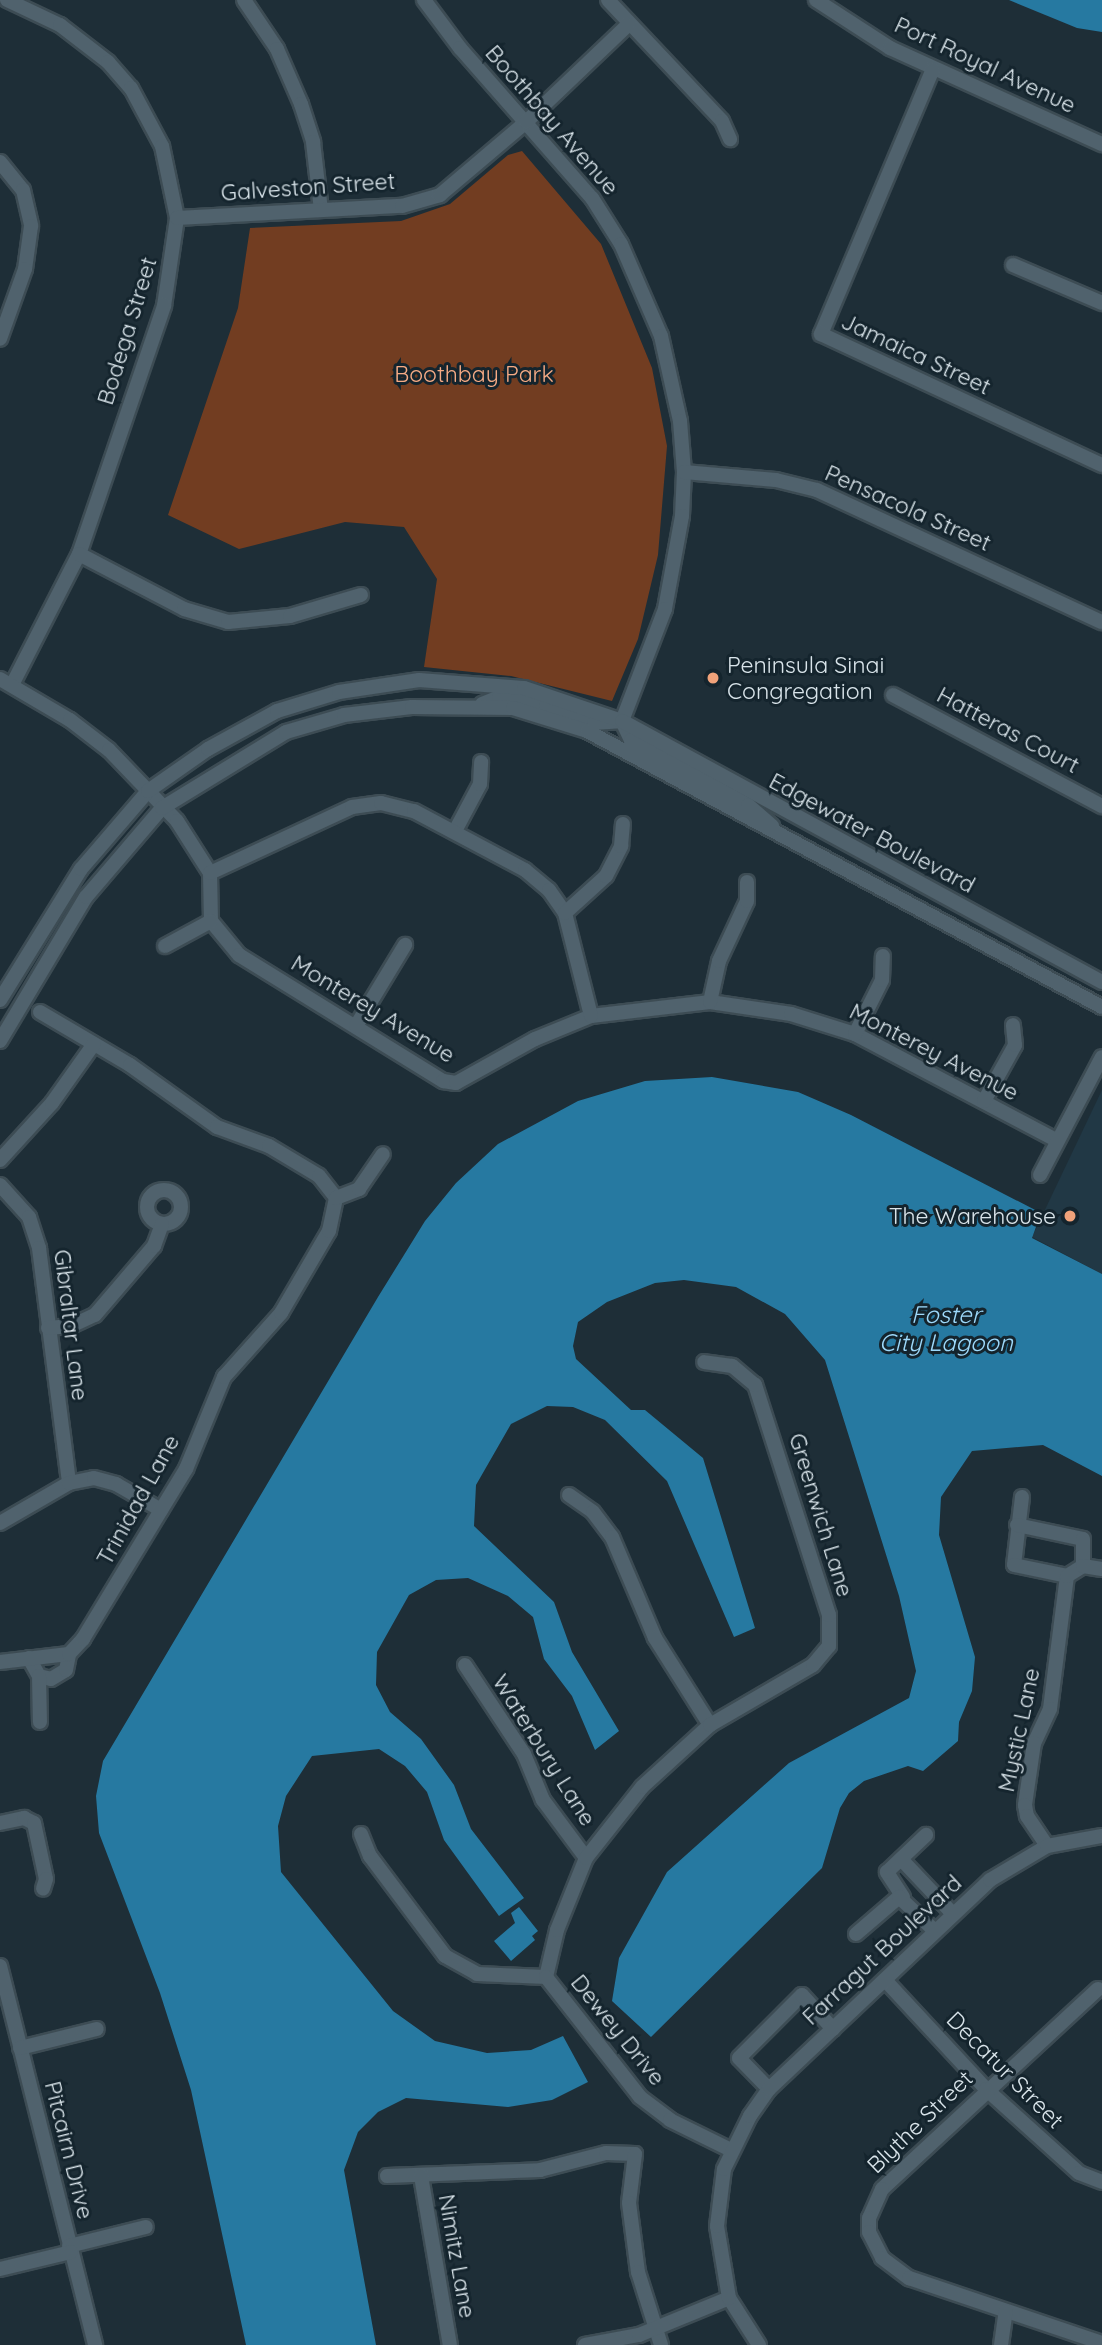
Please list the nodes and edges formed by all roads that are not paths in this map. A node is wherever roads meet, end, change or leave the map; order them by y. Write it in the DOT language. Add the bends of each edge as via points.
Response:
graph roads {
  1 [pos="7,0"];
  2 [pos="244,0"];
  3 [pos="424,0"];
  4 [pos="608,0"];
  5 [pos="816,0"];
  6 [pos="628,25"];
  7 [pos="933,69"];
  8 [pos="526,122"];
  9 [pos="730,139"];
  10 [pos="1102,144"];
  11 [pos="0,162"];
  12 [pos="321,210"];
  13 [pos="177,218"];
  14 [pos="1013,265"];
  15 [pos="1102,303"];
  16 [pos="0,339"];
  17 [pos="1102,465"];
  18 [pos="684,472"];
  19 [pos="79,554"];
  20 [pos="360,595"];
  21 [pos="1102,622"];
  22 [pos="6,682"];
  23 [pos="894,695"];
  24 [pos="478,707"];
  25 [pos="622,721"];
  26 [pos="481,762"];
  27 [pos="148,791"];
  28 [pos="1102,806"];
  29 [pos="163,808"];
  30 [pos="623,824"];
  31 [pos="455,831"];
  32 [pos="795,845"];
  33 [pos="210,873"];
  34 [pos="747,882"];
  35 [pos="565,913"];
  36 [pos="211,920"];
  37 [pos="405,944"];
  38 [pos="165,946"];
  39 [pos="883,956"];
  40 [pos="1102,982"];
  41 [pos="0,1000"];
  42 [pos="710,1002"];
  43 [pos="1102,1007"];
  44 [pos="40,1012"];
  45 [pos="591,1016"];
  46 [pos="1013,1025"];
  47 [pos="356,1026"];
  48 [pos="855,1034"];
  49 [pos="0,1041"];
  50 [pos="94,1044"];
  51 [pos="1102,1057"];
  52 [pos="984,1101"];
  53 [pos="1056,1140"];
  54 [pos="383,1154"];
  55 [pos="0,1160"];
  56 [pos="1040,1175"];
  57 [pos="0,1185"];
  58 [pos="336,1198"];
  59 [pos="162,1224"];
  60 [pos="48,1328"];
  61 [pos="704,1362"];
  62 [pos="69,1483"];
  63 [pos="569,1495"];
  64 [pos="1022,1497"];
  65 [pos="161,1510"];
  66 [pos="0,1523"];
  67 [pos="1017,1525"];
  68 [pos="1083,1566"];
  69 [pos="1102,1569"];
  70 [pos="1067,1576"];
  71 [pos="69,1654"];
  72 [pos="29,1658"];
  73 [pos="0,1662"];
  74 [pos="465,1665"];
  75 [pos="39,1676"];
  76 [pos="40,1722"];
  77 [pos="710,1725"];
  78 [pos="0,1822"];
  79 [pos="361,1834"];
  80 [pos="926,1835"];
  81 [pos="1102,1836"];
  82 [pos="1047,1846"];
  83 [pos="586,1857"];
  84 [pos="901,1859"];
  85 [pos="43,1889"];
  86 [pos="903,1897"];
  87 [pos="953,1914"];
  88 [pos="935,1931"];
  89 [pos="856,1934"];
  90 [pos="0,1966"];
  91 [pos="546,1977"];
  92 [pos="885,1980"];
  93 [pos="1098,1990"];
  94 [pos="97,2029"];
  95 [pos="833,2029"];
  96 [pos="20,2048"];
  97 [pos="769,2089"];
  98 [pos="986,2089"];
  99 [pos="731,2150"];
  100 [pos="387,2176"];
  101 [pos="421,2176"];
  102 [pos="1102,2182"];
  103 [pos="146,2227"];
  104 [pos="70,2249"];
  105 [pos="0,2269"];
  106 [pos="729,2298"];
  107 [pos="1006,2311"];
  108 [pos="654,2327"];
  109 [pos="1102,2343"];
  110 [pos="95,2345"];
  111 [pos="450,2345"];
  112 [pos="585,2345"];
  113 [pos="661,2345"];
  114 [pos="759,2345"];
  115 [pos="1001,2345"];
  1 -- 13 [label="street, Bodega Street" via="60,25 108,62 131,88 162,146"];
  2 -- 12 [label="street" via="276,49 301,104 313,142"];
  3 -- 8 [label="street, Boothbay Avenue"];
  4 -- 6 [label="street"];
  5 -- 7 [label="street, Port Royal Avenue" via="856,28"];
  6 -- 8 [label="street, Galveston Street"];
  6 -- 9 [label="street" via="722,121"];
  7 -- 10 [label="street, Port Royal Avenue"];
  7 -- 17 [label="street, Jamaica Street" via="821,334"];
  8 -- 12 [label="street, Galveston Street" via="440,195 402,206"];
  8 -- 18 [label="street, Boothbay Avenue" via="592,198 648,299 674,382"];
  11 -- 16 [label="street" via="23,190 32,226 25,270"];
  12 -- 13 [label="street, Galveston Street"];
  13 -- 19 [label="street, Bodega Street" via="164,306"];
  14 -- 15 [label="street"];
  18 -- 21 [label="street, Pensacola Street" via="776,480 817,490"];
  18 -- 25 [label="street, Boothbay Avenue" via="678,547 665,609"];
  19 -- 20 [label="street" via="184,609 228,622 290,616"];
  19 -- 22 [label="street, Bodega Street"];
  22 -- 27 [label="street" via="70,720 109,750"];
  23 -- 28 [label="street, Hatteras Court"];
  24 -- 25 [label="street, Edgewater Boulevard" via="499,697 547,705 594,723"];
  24 -- 29 [label="street, Edgewater Boulevard" via="344,715 286,733"];
  24 -- 32 [label="street, Edgewater Boulevard" via="535,712 587,731"];
  25 -- 27 [label="street, Edgewater Boulevard" via="524,688 452,680 396,683 339,692 277,711 208,749"];
  25 -- 32 [label="street, Edgewater Boulevard" via="631,740 748,805"];
  25 -- 40 [label="street, Edgewater Boulevard"];
  26 -- 31 [label="street" via="480,784"];
  27 -- 29 [label="street"];
  27 -- 41 [label="street, Edgewater Boulevard" via="81,869"];
  29 -- 33 [label="street" via="190,839"];
  29 -- 49 [label="street, Edgewater Boulevard" via="86,897"];
  30 -- 35 [label="street" via="621,846 606,876"];
  31 -- 33 [label="street" via="397,806 368,803 339,812"];
  31 -- 35 [label="street" via="537,878"];
  32 -- 43 [label="street, Edgewater Boulevard"];
  33 -- 36 [label="street"];
  34 -- 42 [label="street" via="747,901 719,961"];
  35 -- 45 [label="street"];
  36 -- 38 [label="street"];
  36 -- 47 [label="street, Monterey Avenue" via="239,955"];
  37 -- 47 [label="street"];
  39 -- 48 [label="street" via="882,980"];
  42 -- 45 [label="street, Monterey Avenue"];
  42 -- 48 [label="street, Monterey Avenue" via="791,1014"];
  44 -- 50 [label="street"];
  45 -- 47 [label="street, Monterey Avenue" via="536,1039 456,1083 425,1071"];
  46 -- 52 [label="street" via="1014,1045"];
  48 -- 52 [label="street, Monterey Avenue"];
  50 -- 55 [label="street" via="52,1103"];
  50 -- 58 [label="street" via="217,1127 269,1146 319,1176"];
  51 -- 53 [label="street"];
  52 -- 53 [label="street, Monterey Avenue"];
  53 -- 56 [label="street"];
  54 -- 58 [label="street" via="359,1189"];
  57 -- 60 [label="street, Gibraltar Lane" via="29,1217 35,1231"];
  58 -- 65 [label="street, Trinidad Lane" via="329,1230 281,1313 216,1389 186,1469"];
  59 -- 60 [label="street" via="154,1246 95,1315 71,1326"];
  60 -- 62 [label="street, Gibraltar Lane"];
  61 -- 77 [label="street, Greenwich Lane" via="732,1366 755,1385 829,1615 829,1646 813,1665"];
  62 -- 65 [label="street" via="104,1479"];
  62 -- 66 [label="street"];
  63 -- 77 [label="street" via="593,1512 612,1537 655,1638"];
  64 -- 67 [label="street"];
  65 -- 71 [label="street, Trinidad Lane" via="94,1624"];
  67 -- 68 [label="street" via="1076,1534 1085,1547"];
  67 -- 70 [label="street" via="1014,1565"];
  68 -- 69 [label="street"];
  68 -- 70 [label="street"];
  70 -- 82 [label="street, Mystic Lane" via="1050,1709 1034,1743 1025,1805"];
  71 -- 72 [label="street"];
  71 -- 75 [label="street, Trinidad Lane" via="62,1675 51,1679"];
  72 -- 73 [label="street"];
  72 -- 75 [label="street"];
  74 -- 83 [label="street, Waterbury Lane" via="524,1754 543,1801"];
  75 -- 76 [label="street"];
  77 -- 83 [label="street, Greenwich Lane" via="642,1787"];
  78 -- 85 [label="street" via="24,1818 34,1823 46,1879"];
  79 -- 91 [label="street" via="370,1856 445,1956 477,1974"];
  80 -- 84 [label="street"];
  81 -- 82 [label="street, Farragut Boulevard"];
  82 -- 87 [label="street, Farragut Boulevard" via="990,1880"];
  83 -- 91 [label="street, Greenwich Lane" via="557,1930"];
  84 -- 86 [label="street" via="887,1872 887,1878"];
  84 -- 87 [label="street"];
  86 -- 88 [label="street"];
  86 -- 89 [label="street" via="891,1901"];
  87 -- 88 [label="street, Farragut Boulevard"];
  88 -- 92 [label="street, Farragut Boulevard"];
  90 -- 96 [label="street, Pitcairn Drive"];
  91 -- 99 [label="street, Dewey Drive" via="640,2097 680,2126"];
  92 -- 95 [label="street, Farragut Boulevard"];
  92 -- 98 [label="street, Decatur Street"];
  93 -- 98 [label="street, Blythe Street"];
  94 -- 96 [label="street"];
  95 -- 97 [label="street, Farragut Boulevard"];
  95 -- 97 [label="street" via="802,1995 738,2058"];
  96 -- 104 [label="street, Pitcairn Drive"];
  97 -- 99 [label="street, Farragut Boulevard"];
  98 -- 102 [label="street, Decatur Street" via="1079,2173"];
  98 -- 107 [label="street, Blythe Street" via="882,2189 869,2218 869,2232 881,2258 900,2274"];
  99 -- 106 [label="street" via="717,2227"];
  100 -- 101 [label="street"];
  101 -- 108 [label="street" via="540,2170 606,2153 635,2154 629,2203 642,2294"];
  101 -- 111 [label="street, Nimitz Lane"];
  103 -- 104 [label="street"];
  104 -- 105 [label="street"];
  104 -- 110 [label="street, Pitcairn Drive"];
  106 -- 108 [label="street"];
  106 -- 114 [label="street"];
  107 -- 109 [label="street, Blythe Street"];
  107 -- 115 [label="street"];
  108 -- 112 [label="street" via="639,2335"];
  108 -- 113 [label="street"];
}
